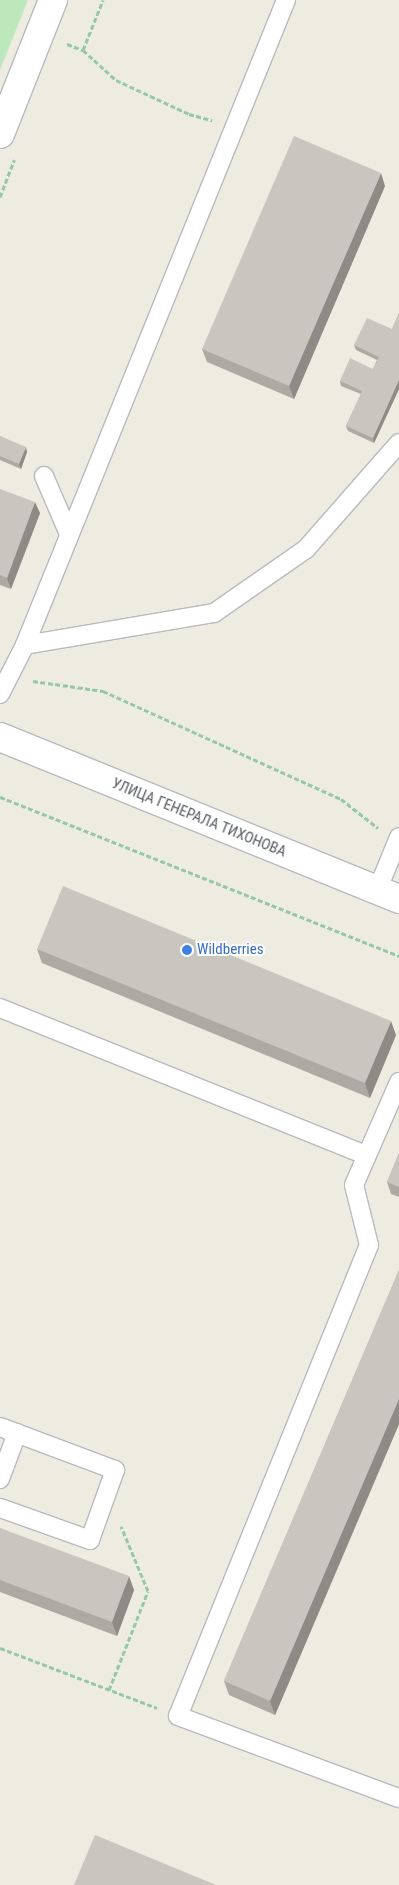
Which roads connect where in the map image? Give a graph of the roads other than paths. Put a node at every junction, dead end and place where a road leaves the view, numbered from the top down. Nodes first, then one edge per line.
1 (53, 0) edge
2 (286, 0) edge
3 (0, 134) edge
4 (399, 443) edge
5 (44, 476) dead end
6 (69, 534) junction
7 (25, 644) junction
8 (0, 694) edge
9 (0, 737) edge
10 (398, 839) edge
11 (388, 895) edge
12 (0, 1008) edge
13 (399, 1082) edge
14 (366, 1155) junction
15 (0, 1426) edge
16 (17, 1433) junction
17 (0, 1479) edge
18 (0, 1508) edge
19 (399, 1798) edge

1 - 3 main road
2 - 6 lane
4 - 7 lane
5 - 6 lane
6 - 7 lane
7 - 8 lane
9 - 11 main road, УЛИЦА ГЕНЕРАЛА ТИХОНОВА
10 - 11 lane
12 - 14 lane
13 - 14 lane
14 - 19 lane
15 - 16 lane
16 - 17 lane
16 - 18 lane

